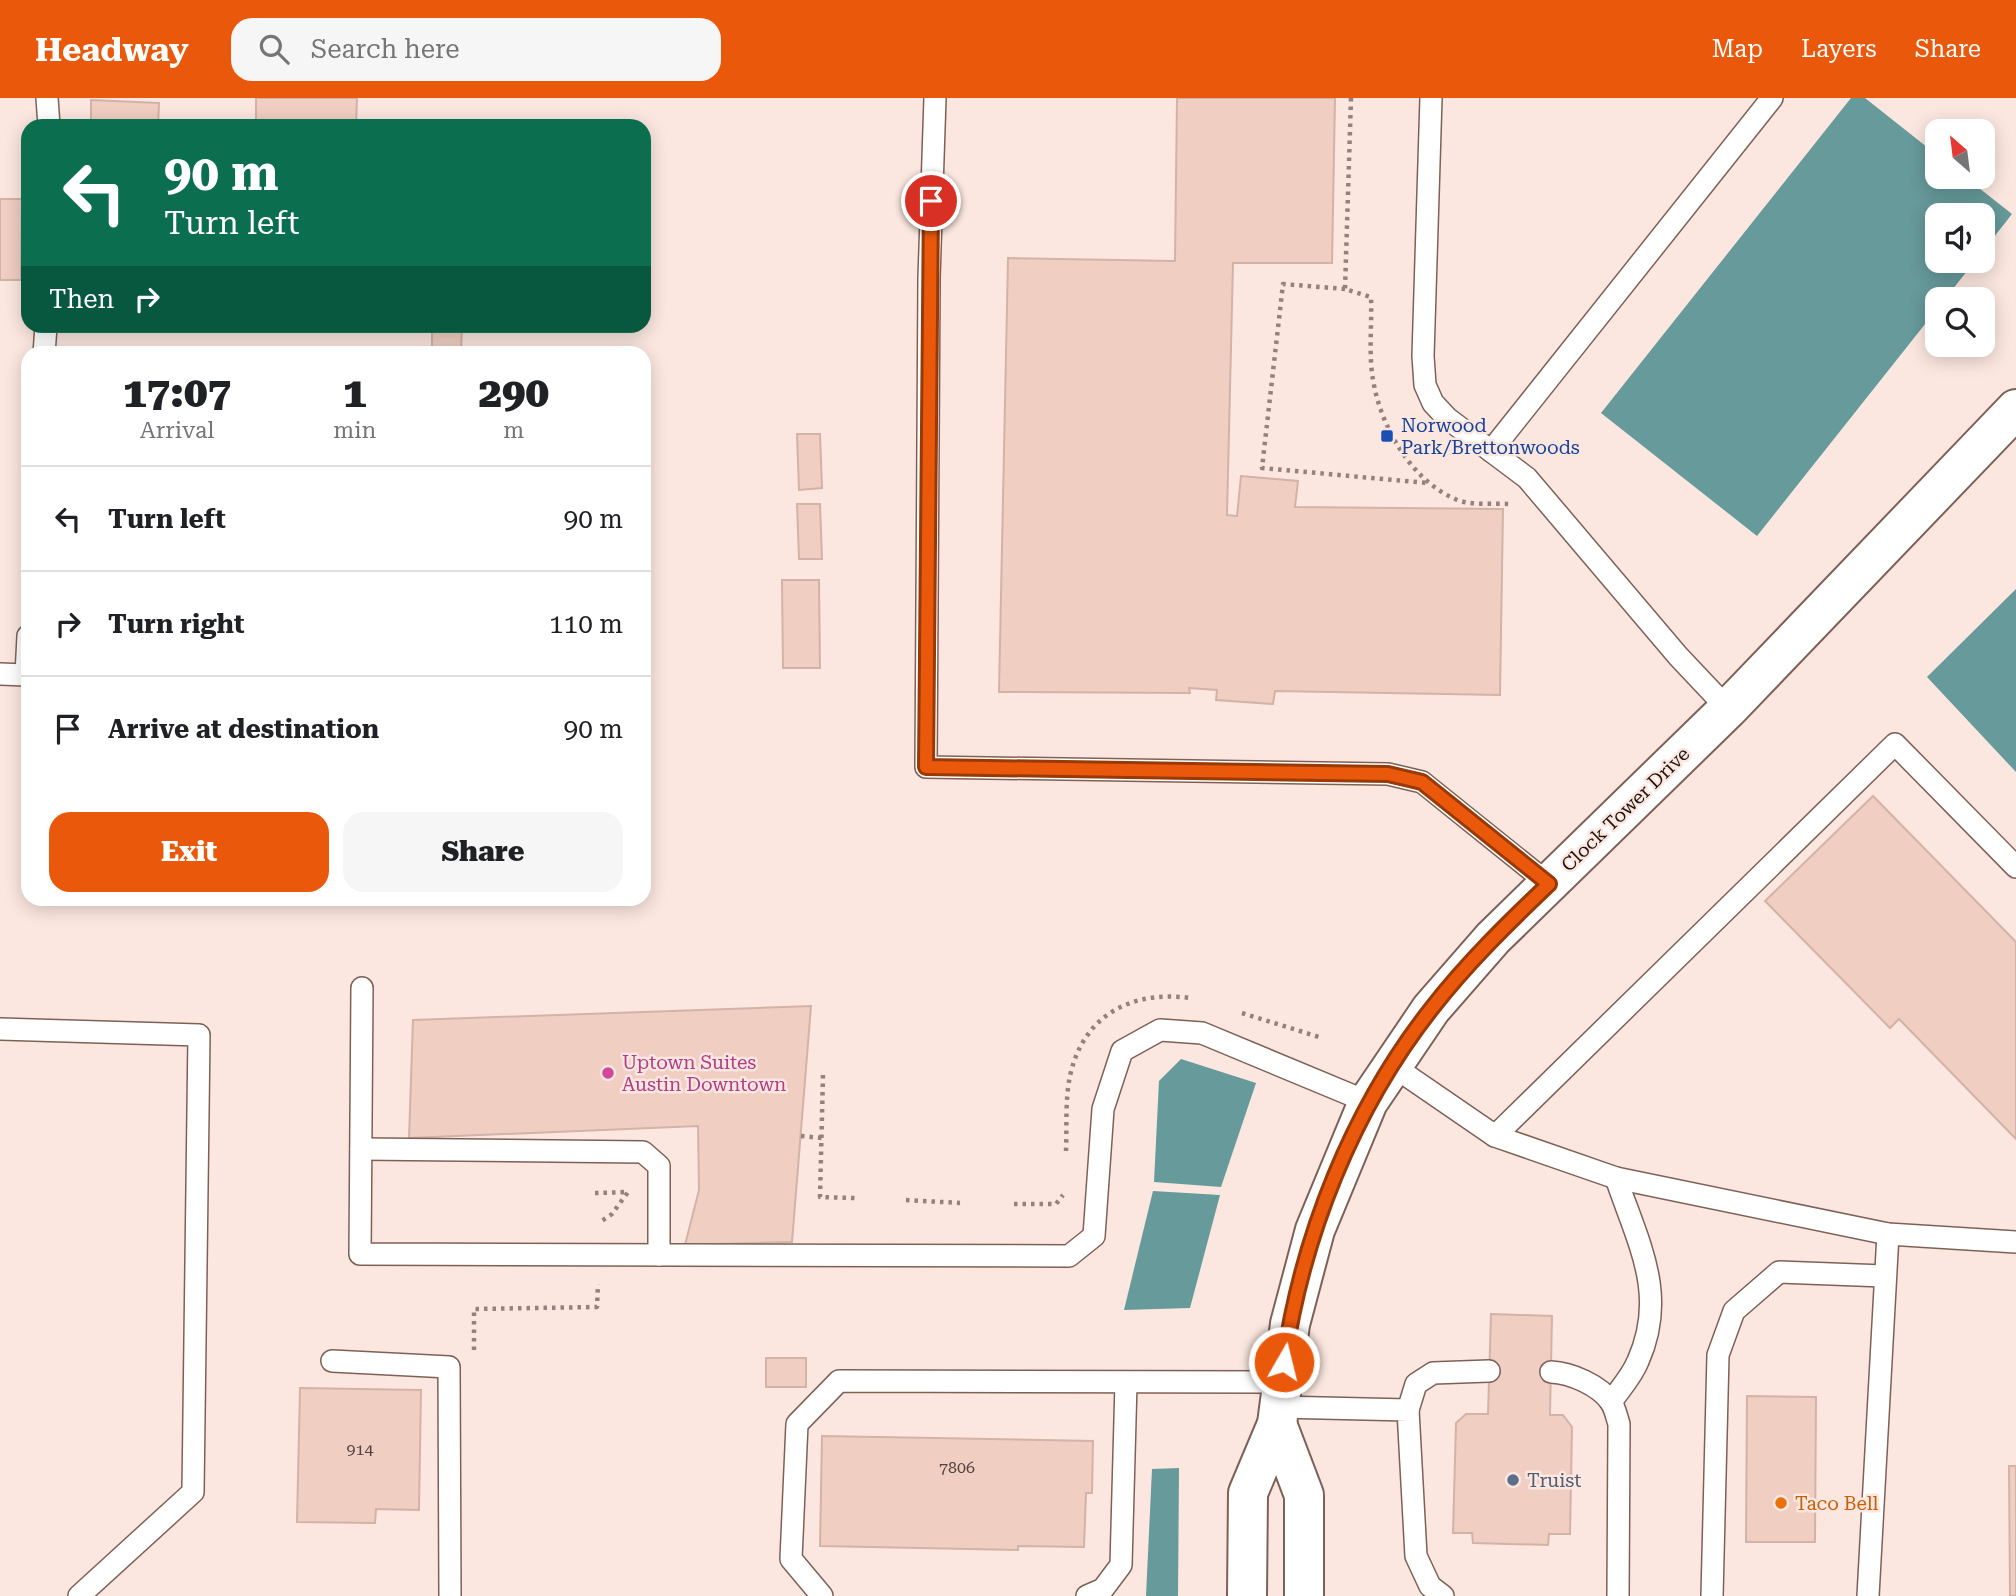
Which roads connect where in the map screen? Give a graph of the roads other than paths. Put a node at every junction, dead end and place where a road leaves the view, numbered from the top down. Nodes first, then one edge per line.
1 (47, 98) edge
2 (935, 98) edge
3 (1432, 98) edge
4 (1772, 98) edge
5 (48, 119) edge
6 (2016, 409) edge
7 (1491, 451) junction
8 (0, 674) edge
9 (21, 675) edge
10 (1728, 709) junction
11 (2016, 867) edge
12 (1549, 884) junction
13 (362, 988) dead end
14 (0, 1029) edge
15 (1393, 1066) junction
16 (1368, 1102) junction
17 (1495, 1136) junction
18 (361, 1149) junction
19 (1616, 1178) junction
20 (1888, 1234) junction
21 (2016, 1242) edge
22 (659, 1255) junction
23 (1884, 1276) junction
24 (332, 1361) dead end
25 (1489, 1371) dead end
26 (1551, 1372) dead end
27 (1126, 1383) junction
28 (1611, 1402) junction
29 (1279, 1404) junction
30 (1409, 1410) junction
31 (79, 1596) edge
32 (450, 1596) edge
33 (822, 1596) edge
34 (1087, 1596) edge
35 (1247, 1596) edge
36 (1304, 1596) edge
37 (1443, 1596) edge
38 (1618, 1596) edge
39 (1712, 1596) edge
40 (1868, 1596) edge

1 - 5 lane
2 - 12 lane
3 - 7 lane
4 - 7 lane
6 - 10 street, Clock Tower Drive
7 - 10 lane
8 - 9 lane
10 - 12 street, Clock Tower Drive
11 - 17 lane
12 - 15 street, Clock Tower Drive
13 - 18 lane
14 - 31 lane
15 - 16 street, Clock Tower Drive
15 - 17 lane
16 - 22 lane
16 - 29 street, Clock Tower Drive
17 - 19 lane
18 - 22 lane
18 - 22 lane
19 - 20 lane
19 - 28 lane
20 - 21 lane
20 - 23 lane
23 - 39 lane
23 - 40 lane
24 - 32 lane
25 - 30 lane
26 - 28 lane
27 - 29 lane
27 - 33 lane
27 - 34 lane
28 - 38 lane
29 - 30 lane
29 - 35 street, Clock Tower Drive
29 - 36 street, Clock Tower Drive
30 - 37 lane

